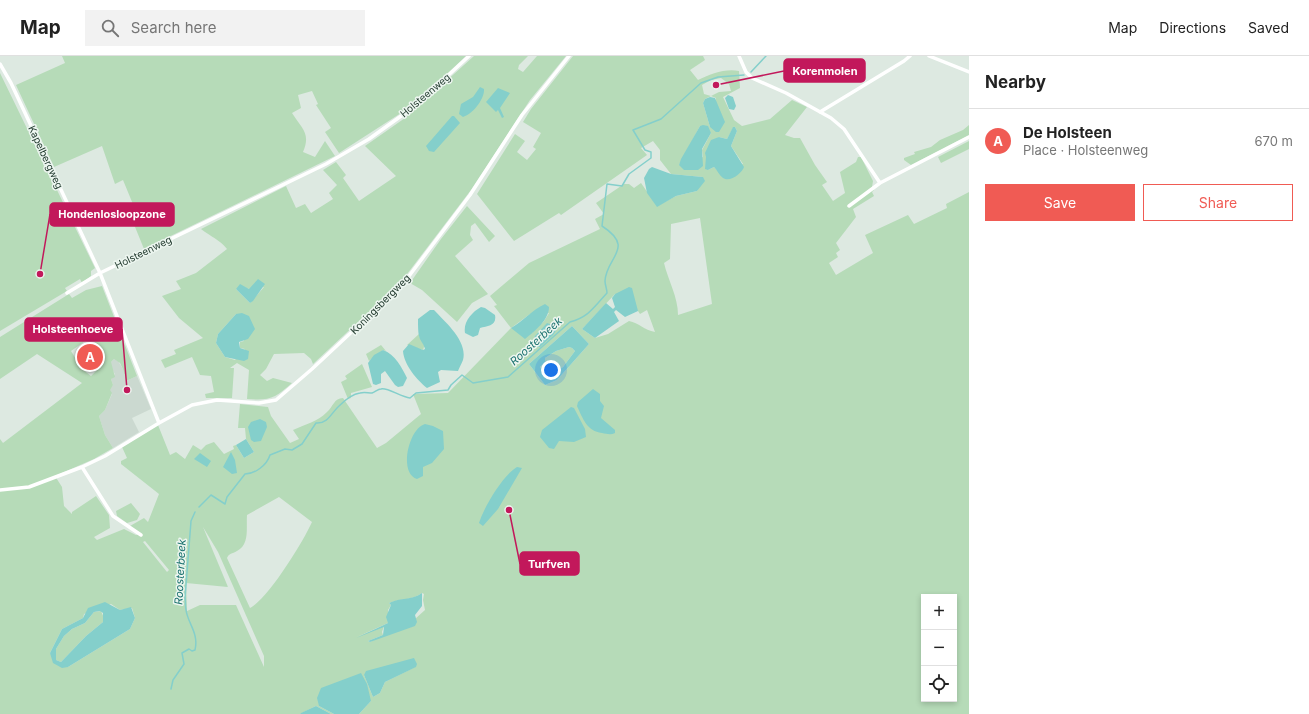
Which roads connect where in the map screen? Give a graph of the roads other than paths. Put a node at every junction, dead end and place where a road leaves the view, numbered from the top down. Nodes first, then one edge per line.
1 (469, 56) edge
2 (569, 56) edge
3 (739, 56) edge
4 (910, 56) edge
5 (929, 56) edge
6 (0, 64) edge
7 (969, 72) edge
8 (820, 112) junction
9 (969, 138) edge
10 (880, 183) junction
11 (849, 206) dead end
12 (100, 273) junction
13 (67, 293) dead end
14 (158, 423) junction
15 (82, 467) junction
16 (0, 490) edge
17 (141, 535) dead end

1 - 12 street, Holsteenweg
2 - 14 street, Koningsbergweg
3 - 8 street
4 - 8 street
5 - 7 street
6 - 12 street, Kapelbergweg
8 - 10 street
9 - 10 street
10 - 11 street
12 - 13 street, Holsteenweg
12 - 14 street
14 - 15 street
15 - 16 street
15 - 17 street

